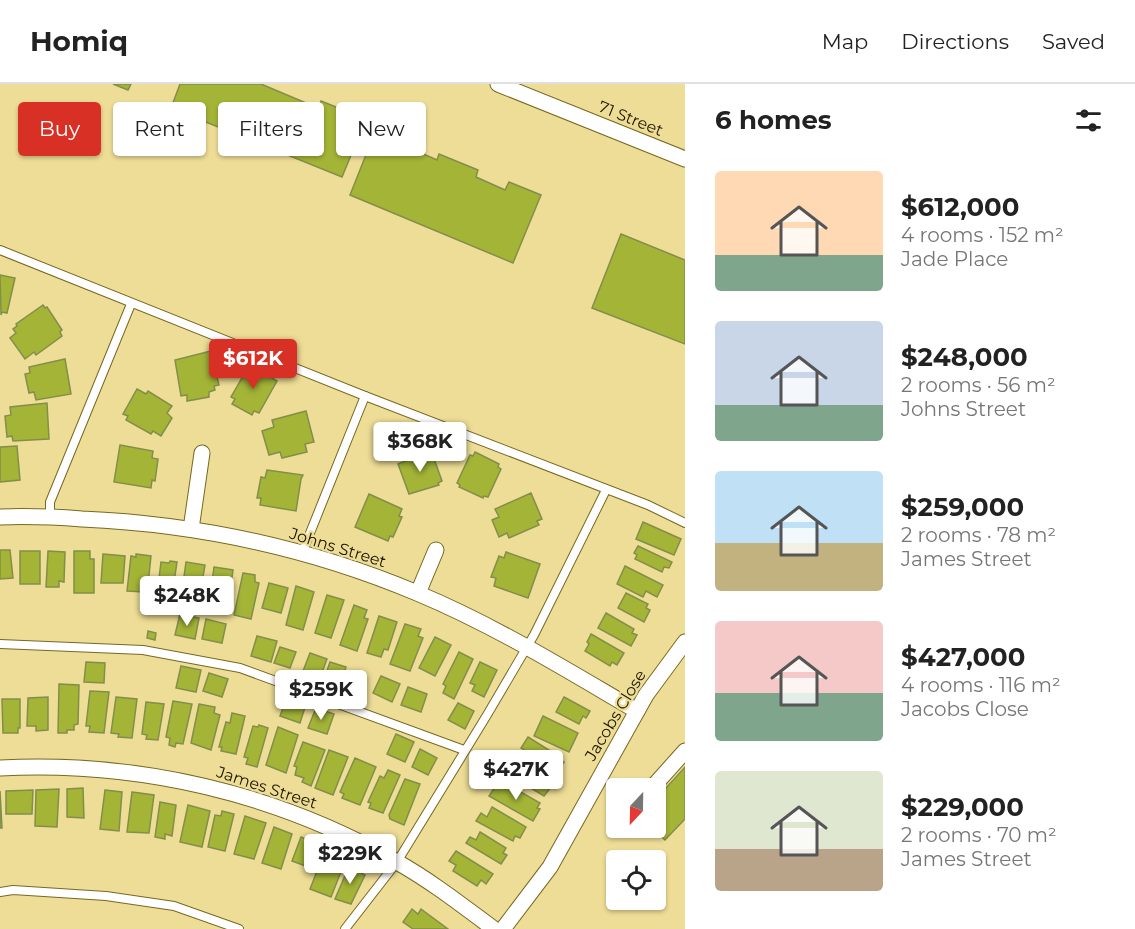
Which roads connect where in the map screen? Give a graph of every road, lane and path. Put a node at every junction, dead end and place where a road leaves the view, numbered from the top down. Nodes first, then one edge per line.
1 (498, 84) edge
2 (685, 159) edge
3 (0, 250) edge
4 (131, 303) junction
5 (365, 396) junction
6 (202, 453) dead end
7 (606, 490) junction
8 (0, 517) edge
9 (50, 517) junction
10 (685, 523) edge
11 (191, 529) junction
12 (436, 550) dead end
13 (303, 553) junction
14 (418, 593) junction
15 (685, 642) edge
16 (0, 644) edge
17 (527, 647) junction
18 (637, 711) junction
19 (464, 750) junction
20 (685, 750) edge
21 (0, 768) edge
22 (661, 778) edge
23 (397, 862) junction
24 (0, 892) edge
25 (239, 929) edge
26 (345, 929) edge
27 (494, 929) edge
28 (503, 929) edge

1 - 2 street, 71 Street
3 - 4 lane
4 - 5 lane
4 - 9 lane
5 - 7 lane
5 - 13 lane
6 - 11 street
7 - 10 lane
7 - 17 lane
8 - 9 street, Johns Street
9 - 11 street, Johns Street
11 - 13 street, Johns Street
12 - 14 street
13 - 14 street, Johns Street
14 - 17 street, Johns Street
15 - 18 street, Jacobs Close
16 - 19 lane
17 - 18 street, Johns Street
17 - 19 lane
18 - 28 street, Jacobs Close
19 - 23 lane
20 - 22 street
21 - 23 street, James Street
23 - 26 lane
23 - 27 street, James Street
24 - 25 lane

